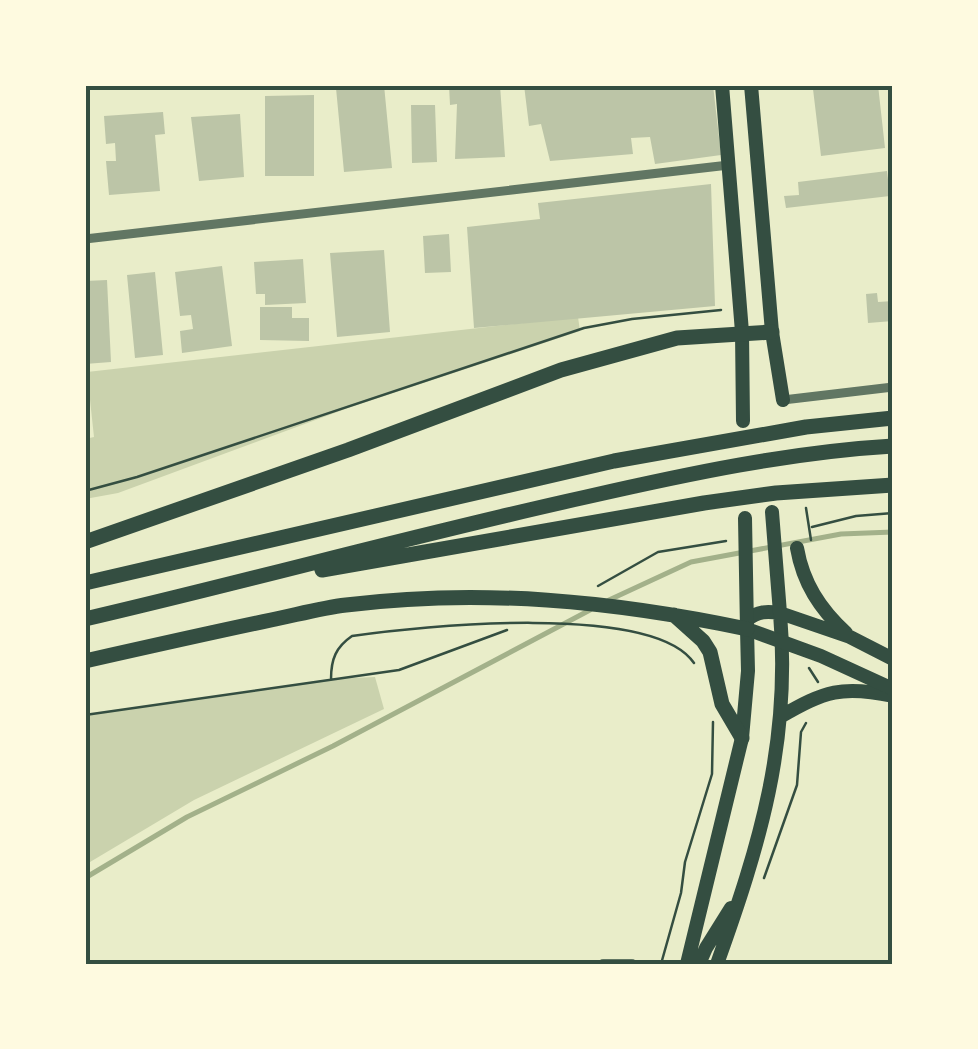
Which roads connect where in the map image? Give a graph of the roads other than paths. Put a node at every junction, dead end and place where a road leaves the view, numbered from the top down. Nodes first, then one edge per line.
1 (722, 85) edge
2 (751, 85) edge
3 (728, 166) junction
4 (85, 239) edge
5 (742, 332) junction
6 (772, 332) junction
7 (893, 388) edge
8 (782, 400) joint
9 (893, 418) edge
10 (743, 420) dead end
11 (893, 446) edge
12 (893, 485) edge
13 (772, 512) dead end
14 (745, 518) dead end
15 (85, 542) edge
16 (797, 548) dead end
17 (244, 582) junction
18 (85, 583) edge
19 (671, 612) junction
20 (780, 612) junction
21 (85, 619) edge
22 (747, 625) junction
23 (850, 638) junction
24 (783, 642) junction
25 (893, 659) edge
26 (85, 661) edge
27 (893, 692) edge
28 (780, 717) junction
29 (742, 738) junction
30 (745, 885) junction
31 (602, 964) edge
32 (632, 964) edge
33 (687, 964) edge
34 (700, 964) edge
35 (717, 964) edge

1 - 3 main road
2 - 6 main road
3 - 4 street
3 - 5 main road
5 - 6 highway
5 - 10 main road
5 - 15 highway
6 - 8 main road
7 - 8 street
9 - 18 highway
11 - 17 highway
12 - 17 highway
13 - 20 main road
14 - 22 main road
16 - 23 main road
17 - 21 highway
19 - 22 highway
19 - 26 highway
19 - 29 highway
20 - 22 main road
20 - 23 main road
20 - 24 main road
22 - 24 main road
22 - 29 main road
23 - 25 main road
24 - 27 main road
24 - 28 main road
27 - 28 main road
28 - 30 main road
29 - 33 main road
30 - 34 main road
30 - 35 main road
31 - 32 street

